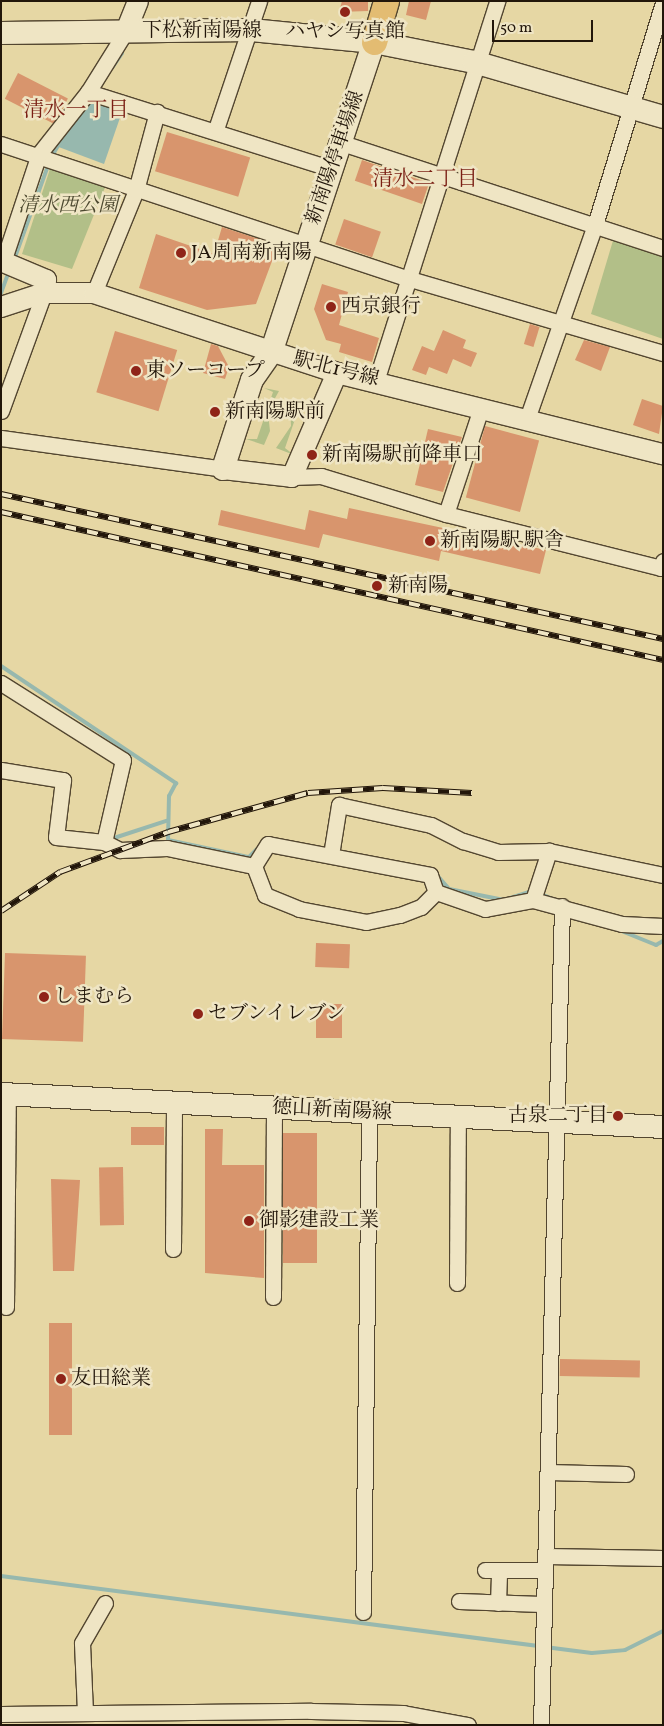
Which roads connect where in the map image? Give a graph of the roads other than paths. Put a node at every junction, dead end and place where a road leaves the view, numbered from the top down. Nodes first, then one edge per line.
1 (138, 1) edge
2 (260, 1) edge
3 (386, 1) edge
4 (497, 1) edge
5 (662, 2) edge
6 (251, 30) junction
7 (126, 31) junction
8 (1, 33) edge
9 (374, 42) junction
10 (474, 62) junction
11 (88, 92) junction
12 (630, 107) junction
13 (157, 112) junction
14 (663, 117) edge
15 (216, 129) junction
16 (342, 143) junction
17 (1, 144) edge
18 (39, 154) junction
19 (332, 169) junction
20 (443, 177) junction
21 (136, 190) junction
22 (595, 225) junction
23 (306, 246) junction
24 (663, 248) edge
25 (2, 261) edge
26 (410, 279) junction
27 (44, 293) junction
28 (94, 293) junction
29 (1, 307) edge
30 (558, 323) junction
31 (271, 353) junction
32 (663, 353) edge
33 (337, 373) junction
34 (376, 381) junction
35 (481, 408) junction
36 (1, 411) edge
37 (527, 419) junction
38 (1, 438) edge
39 (663, 454) edge
40 (223, 469) junction
41 (292, 477) junction
42 (446, 514) junction
43 (663, 561) edge
44 (1, 683) edge
45 (1, 770) edge
46 (104, 842) junction
47 (548, 851) junction
48 (332, 855) junction
49 (254, 866) junction
50 (663, 875) edge
51 (436, 892) junction
52 (533, 900) junction
53 (562, 906) junction
54 (663, 926) edge
55 (4, 1094) edge
56 (174, 1100) junction
57 (274, 1107) junction
58 (369, 1114) junction
59 (458, 1116) junction
60 (556, 1122) junction
61 (663, 1127) edge
62 (173, 1249) dead end
63 (457, 1283) dead end
64 (273, 1298) dead end
65 (6, 1307) dead end
66 (548, 1472) junction
67 (626, 1474) dead end
68 (663, 1558) edge
69 (544, 1563) junction
70 (459, 1601) dead end
71 (105, 1603) dead end
72 (498, 1603) junction
73 (541, 1604) junction
74 (362, 1612) dead end
75 (1, 1714) edge
76 (81, 1716) edge
77 (132, 1719) edge
78 (372, 1719) edge
79 (404, 1719) edge
80 (468, 1725) edge
81 (541, 1725) edge

1 - 7 street
2 - 6 street
3 - 9 main road
4 - 10 street
5 - 12 street
6 - 7 main road, 下松新南陽線
6 - 9 main road, 下松新南陽線
6 - 15 street
7 - 8 main road, 下松新南陽線
7 - 11 street
9 - 10 main road, 下松新南陽線
9 - 16 main road, 新南陽停車場線
10 - 12 main road, 下松新南陽線
10 - 20 street
11 - 13 street
11 - 18 street
12 - 14 main road, 下松新南陽線
12 - 22 street
13 - 15 street
13 - 21 street
15 - 19 street
16 - 19 main road, 新南陽停車場線
16 - 20 street
17 - 18 street
18 - 21 street
18 - 25 street
19 - 23 main road, 新南陽停車場線
20 - 22 street
20 - 26 street
21 - 23 street
21 - 28 street
22 - 24 street
22 - 30 street
23 - 26 street
23 - 31 main road, 新南陽停車場線
25 - 27 street
26 - 30 street
26 - 34 street
27 - 28 street, 駅北1号線
27 - 29 street, 駅北1号線
27 - 36 street
28 - 31 street, 駅北1号線
30 - 32 street
30 - 37 street
31 - 33 street, 駅北1号線
31 - 40 main road, 新南陽停車場線
33 - 34 street, 駅北1号線
33 - 41 street
34 - 35 street, 駅北1号線
35 - 37 street, 駅北1号線
35 - 42 street
37 - 39 street, 駅北1号線
38 - 40 street
40 - 41 street
41 - 42 street
42 - 43 street
44 - 46 street
45 - 46 street
46 - 49 street
47 - 48 street
47 - 50 street
47 - 52 street
48 - 49 street
48 - 51 street
49 - 51 street
51 - 52 street
52 - 53 street
53 - 54 street
53 - 60 street
55 - 56 main road, 徳山新南陽線
55 - 65 street
56 - 57 main road, 徳山新南陽線
56 - 62 street
57 - 58 main road, 徳山新南陽線
57 - 64 street
58 - 59 main road, 徳山新南陽線
58 - 74 street
59 - 60 main road, 徳山新南陽線
59 - 63 street
60 - 61 main road, 徳山新南陽線
60 - 66 street
66 - 67 street
66 - 69 street
68 - 69 street
69 - 72 street
69 - 73 street
70 - 72 street
71 - 76 street
72 - 73 street
73 - 81 street
75 - 76 street
76 - 77 street
77 - 78 street
78 - 79 street
79 - 80 street

